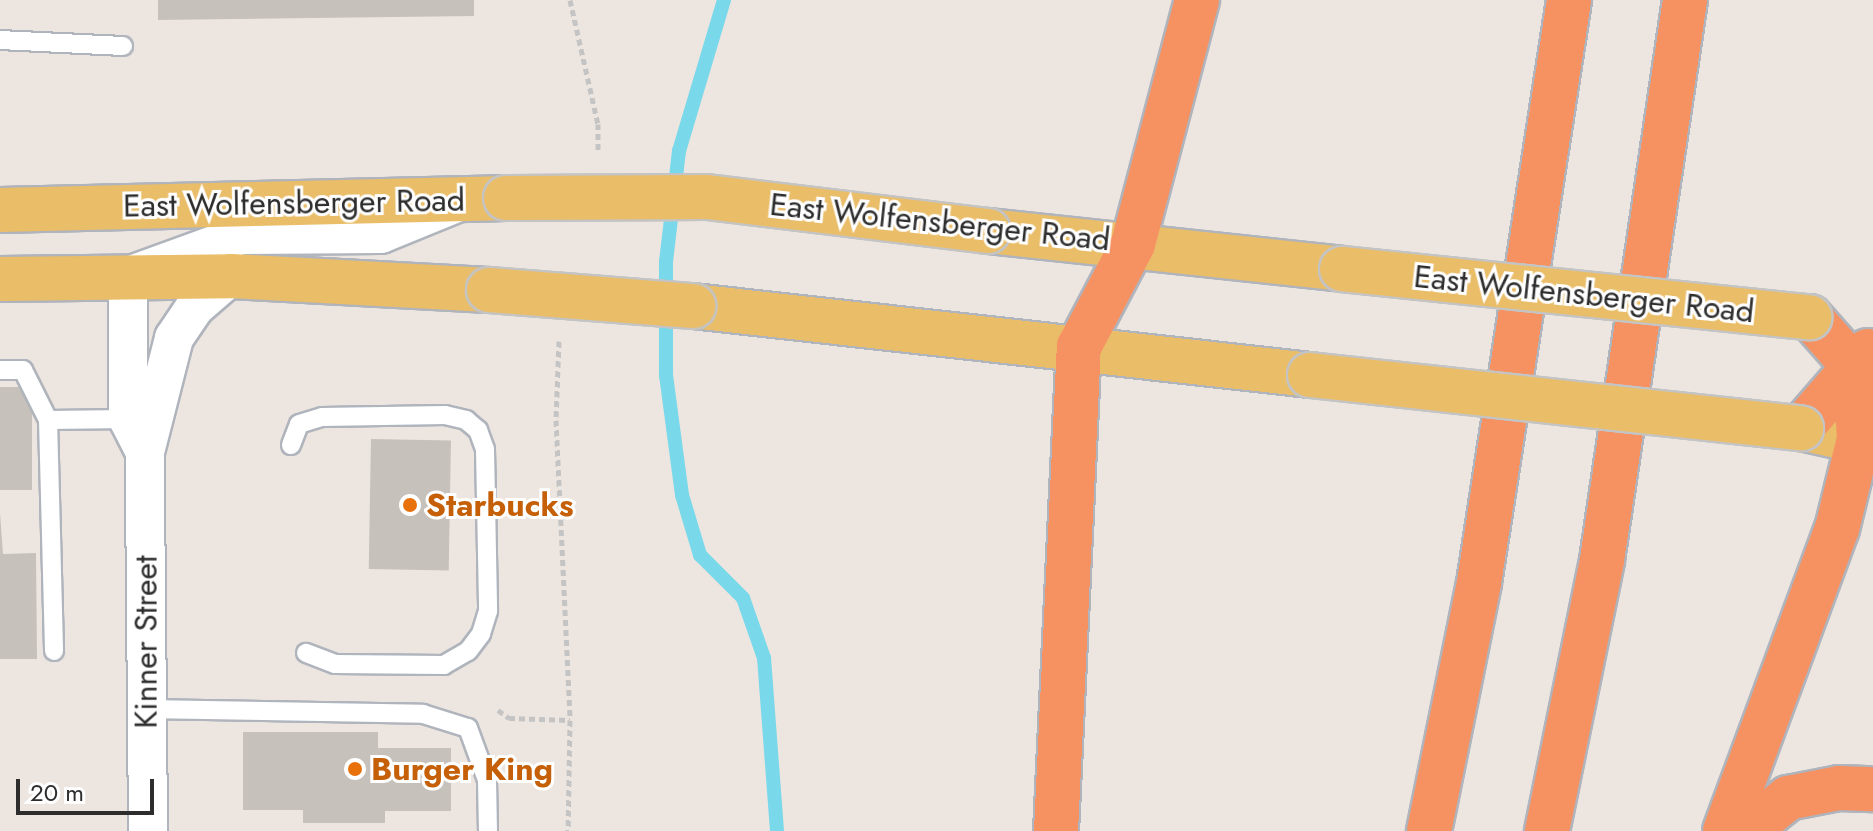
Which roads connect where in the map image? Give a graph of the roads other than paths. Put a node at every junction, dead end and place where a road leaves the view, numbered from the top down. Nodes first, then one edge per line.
1 (1197, 0) edge
2 (1569, 0) edge
3 (1685, 0) edge
4 (0, 40) edge
5 (123, 46) dead end
6 (486, 199) junction
7 (12, 208) edge
8 (1133, 244) junction
9 (128, 276) junction
10 (231, 276) junction
11 (0, 279) edge
12 (1810, 317) joint
13 (1079, 347) junction
14 (1867, 350) edge
15 (0, 370) edge
16 (128, 419) junction
17 (48, 420) junction
18 (1801, 428) junction
19 (1866, 441) edge
20 (291, 445) dead end
21 (145, 452) junction
22 (54, 651) dead end
23 (306, 653) dead end
24 (147, 709) junction
25 (1873, 789) edge
26 (148, 831) edge
27 (488, 831) edge
28 (1056, 831) edge
29 (1429, 831) edge
30 (1547, 831) edge
31 (1725, 831) edge
32 (1747, 831) edge

1 - 8 highway
2 - 29 highway
3 - 30 highway
4 - 5 lane
6 - 7 main road, East Wolfensberger Road
6 - 8 main road, East Wolfensberger Road, bridge
6 - 9 street
8 - 12 main road, East Wolfensberger Road, bridge
8 - 13 highway
9 - 10 main road
9 - 11 main road
9 - 16 street, Kinner Street
10 - 13 main road, bridge
10 - 21 street, Kinner Street
12 - 14 highway
13 - 18 main road, bridge
13 - 28 highway
14 - 18 highway
14 - 19 highway
15 - 17 lane
16 - 17 lane
16 - 21 street, Kinner Street
17 - 22 lane
18 - 19 main road
19 - 31 highway
20 - 23 lane
21 - 24 street, Kinner Street
24 - 26 street, Kinner Street
24 - 27 lane
25 - 32 highway

